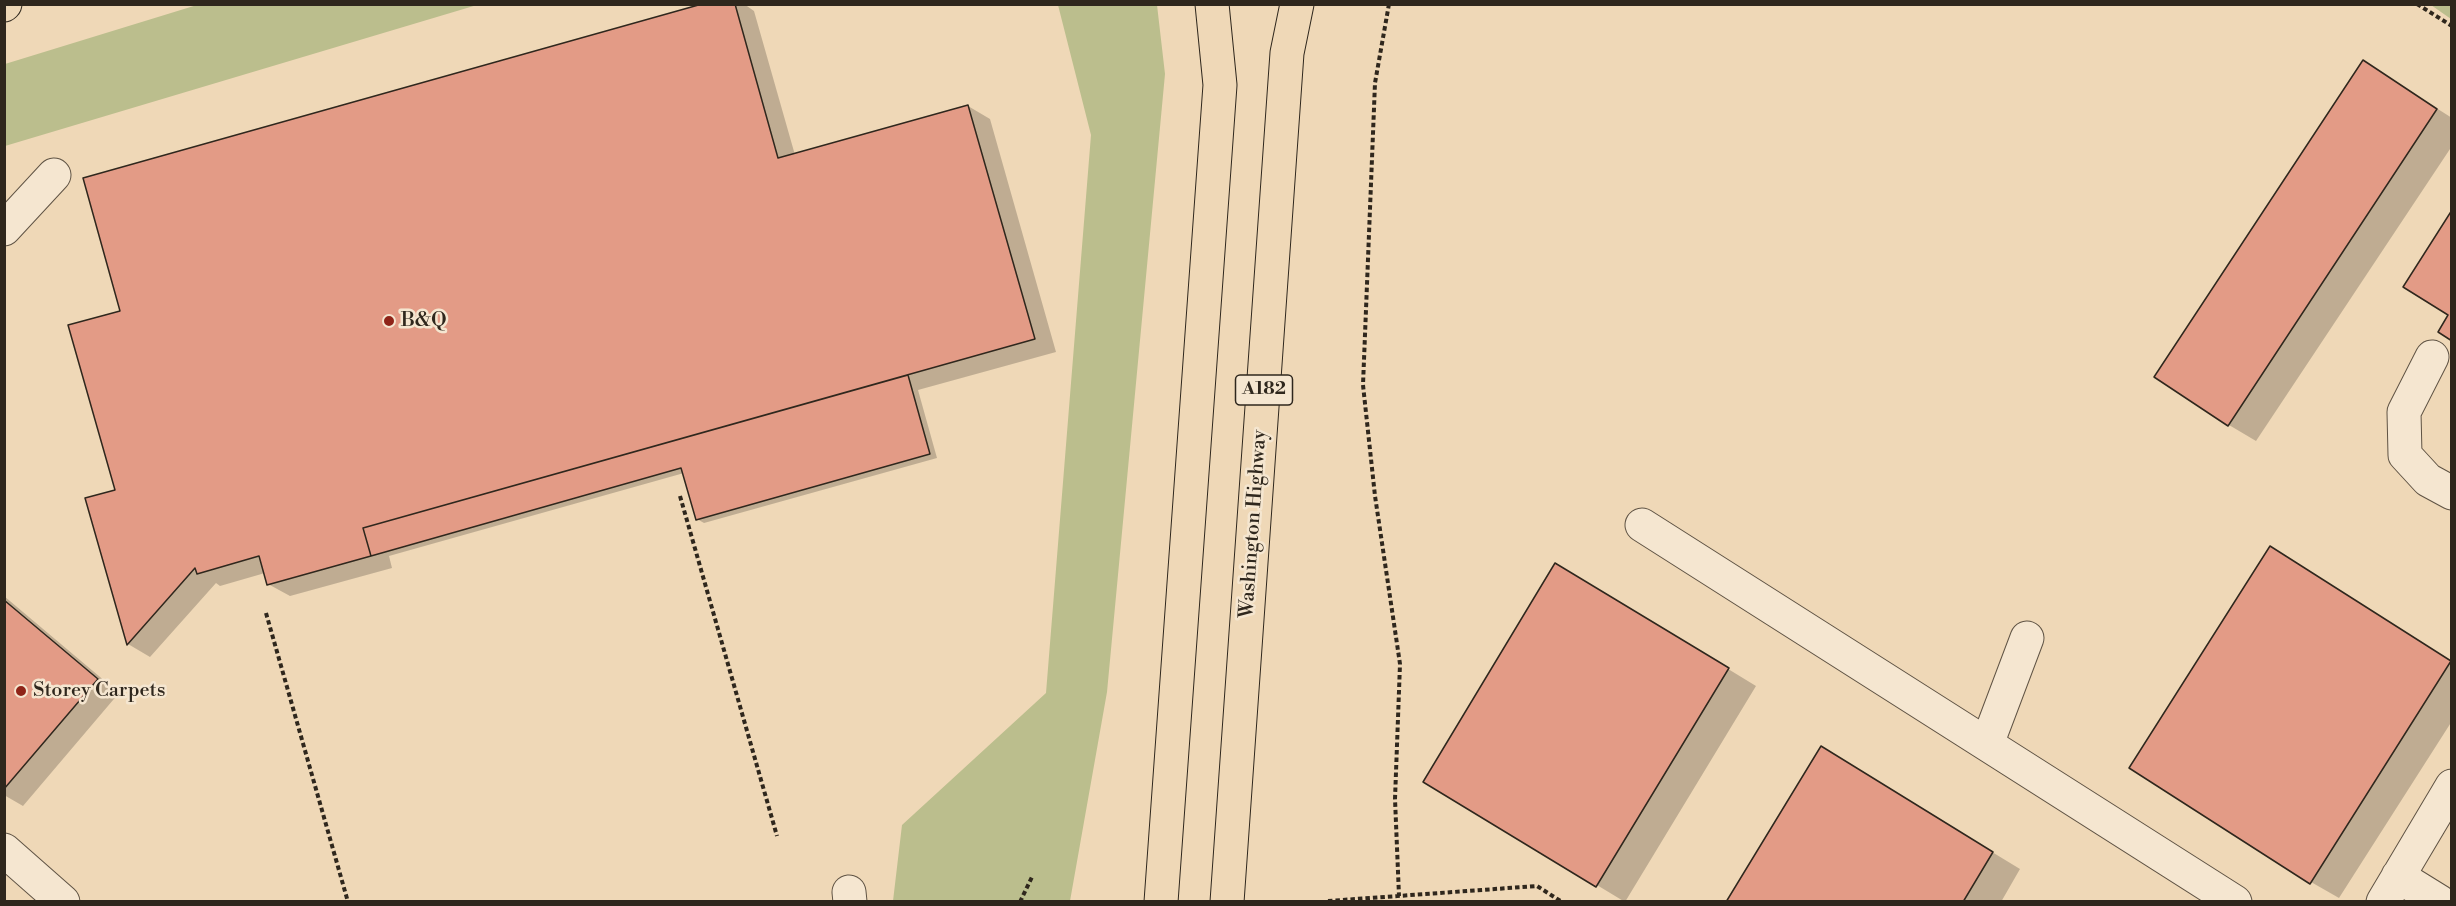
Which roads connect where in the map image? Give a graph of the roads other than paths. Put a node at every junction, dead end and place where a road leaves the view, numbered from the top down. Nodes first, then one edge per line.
1 (1212, 4) edge
2 (1297, 4) edge
3 (54, 175) dead end
4 (4, 229) edge
5 (2432, 357) dead end
6 (2451, 493) edge
7 (1642, 525) dead end
8 (2027, 638) dead end
9 (1173, 718) junction
10 (1240, 728) junction
11 (1988, 744) junction
12 (2451, 786) edge
13 (4, 850) edge
14 (2390, 889) edge
15 (63, 902) edge
16 (1138, 902) edge
17 (1161, 902) edge
18 (1227, 902) edge
19 (1248, 902) edge
20 (2235, 902) edge
21 (2440, 902) edge

1 - 9 main road
2 - 10 main road, Washington Highway / A182
3 - 4 street
5 - 6 street
7 - 11 street
8 - 11 street
9 - 16 main road
9 - 17 main road
10 - 18 main road, Washington Highway / A182
10 - 19 main road
11 - 20 street
12 - 14 street
13 - 15 street
14 - 21 street

